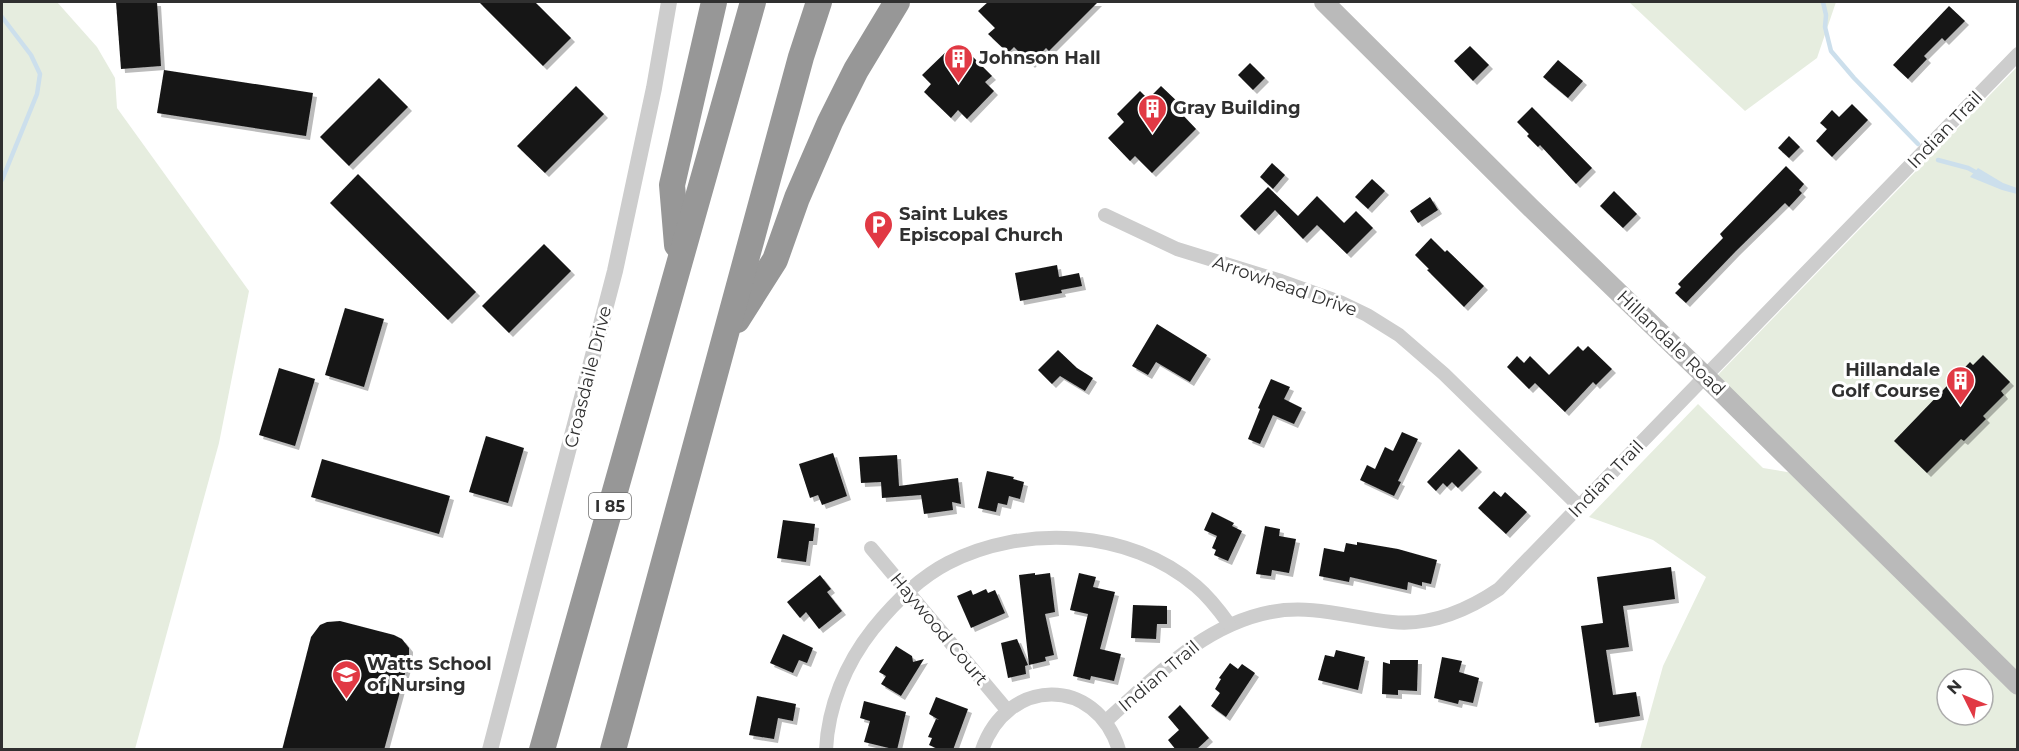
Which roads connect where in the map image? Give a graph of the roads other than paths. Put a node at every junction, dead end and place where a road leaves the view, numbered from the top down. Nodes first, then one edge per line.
1 (669, 2) edge
2 (714, 2) edge
3 (753, 2) edge
4 (819, 2) edge
5 (897, 2) edge
6 (1324, 2) edge
7 (2018, 54) edge
8 (1105, 215) dead end
9 (678, 263) junction
10 (723, 343) junction
11 (1705, 376) junction
12 (1579, 506) junction
13 (871, 548) dead end
14 (908, 592) junction
15 (1229, 624) junction
16 (2018, 685) edge
17 (1007, 710) junction
18 (1106, 721) junction
19 (490, 750) edge
20 (542, 750) edge
21 (613, 750) edge
22 (826, 750) edge
23 (982, 750) edge
24 (1119, 750) edge

1 - 19 street, Croasdaile Drive
2 - 9 highway
3 - 9 highway, I 85
4 - 10 highway
5 - 10 highway
6 - 11 main road, Hillandale Road
7 - 11 street, Indian Trail
8 - 12 street, Arrowhead Drive
9 - 20 highway, I 85
10 - 21 highway
11 - 12 street, Indian Trail
11 - 16 main road, Hillandale Road
12 - 15 street, Indian Trail
13 - 14 street, Haywood Court
14 - 15 street
14 - 17 street, Haywood Court
14 - 22 street
15 - 18 street, Indian Trail
17 - 18 street, Indian Trail
17 - 23 street, Indian Trail
18 - 24 street, Indian Trail

